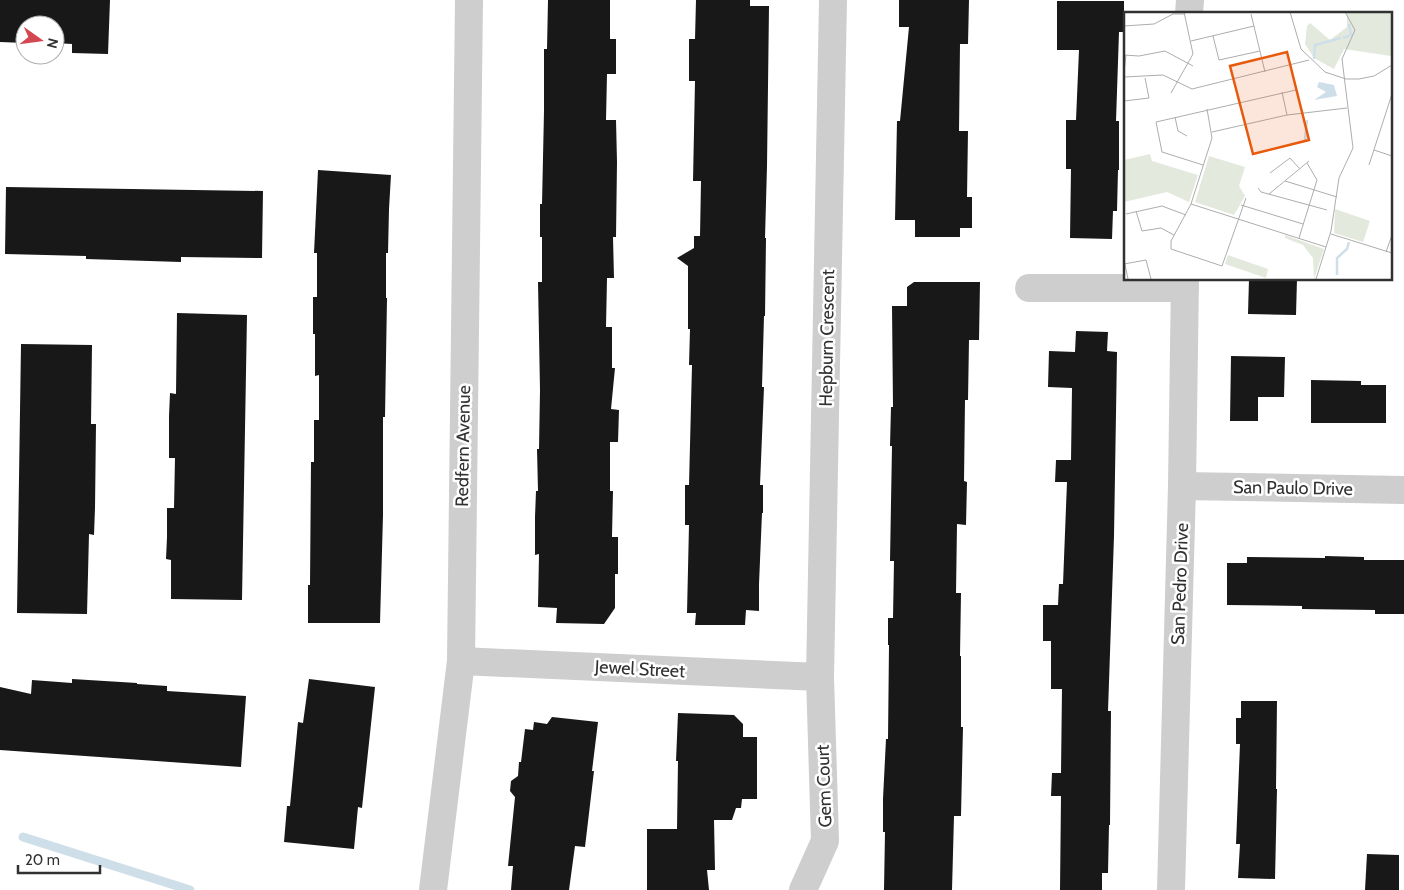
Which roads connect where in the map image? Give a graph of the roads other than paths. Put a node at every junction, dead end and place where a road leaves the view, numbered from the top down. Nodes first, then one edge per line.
1 (469, 0) edge
2 (833, 0) edge
3 (1185, 284) edge
4 (1029, 288) dead end
5 (1182, 486) junction
6 (1404, 490) edge
7 (461, 661) junction
8 (820, 677) junction
9 (433, 890) edge
10 (803, 890) edge
11 (1171, 890) edge

1 - 7 street, Redfern Avenue
2 - 8 street, Hepburn Crescent
3 - 4 street
3 - 5 street, San Pedro Drive
5 - 6 street, San Paulo Drive
5 - 11 street, San Pedro Drive
7 - 8 street, Jewel Street
7 - 9 street, Redfern Avenue
8 - 10 street, Gem Court

